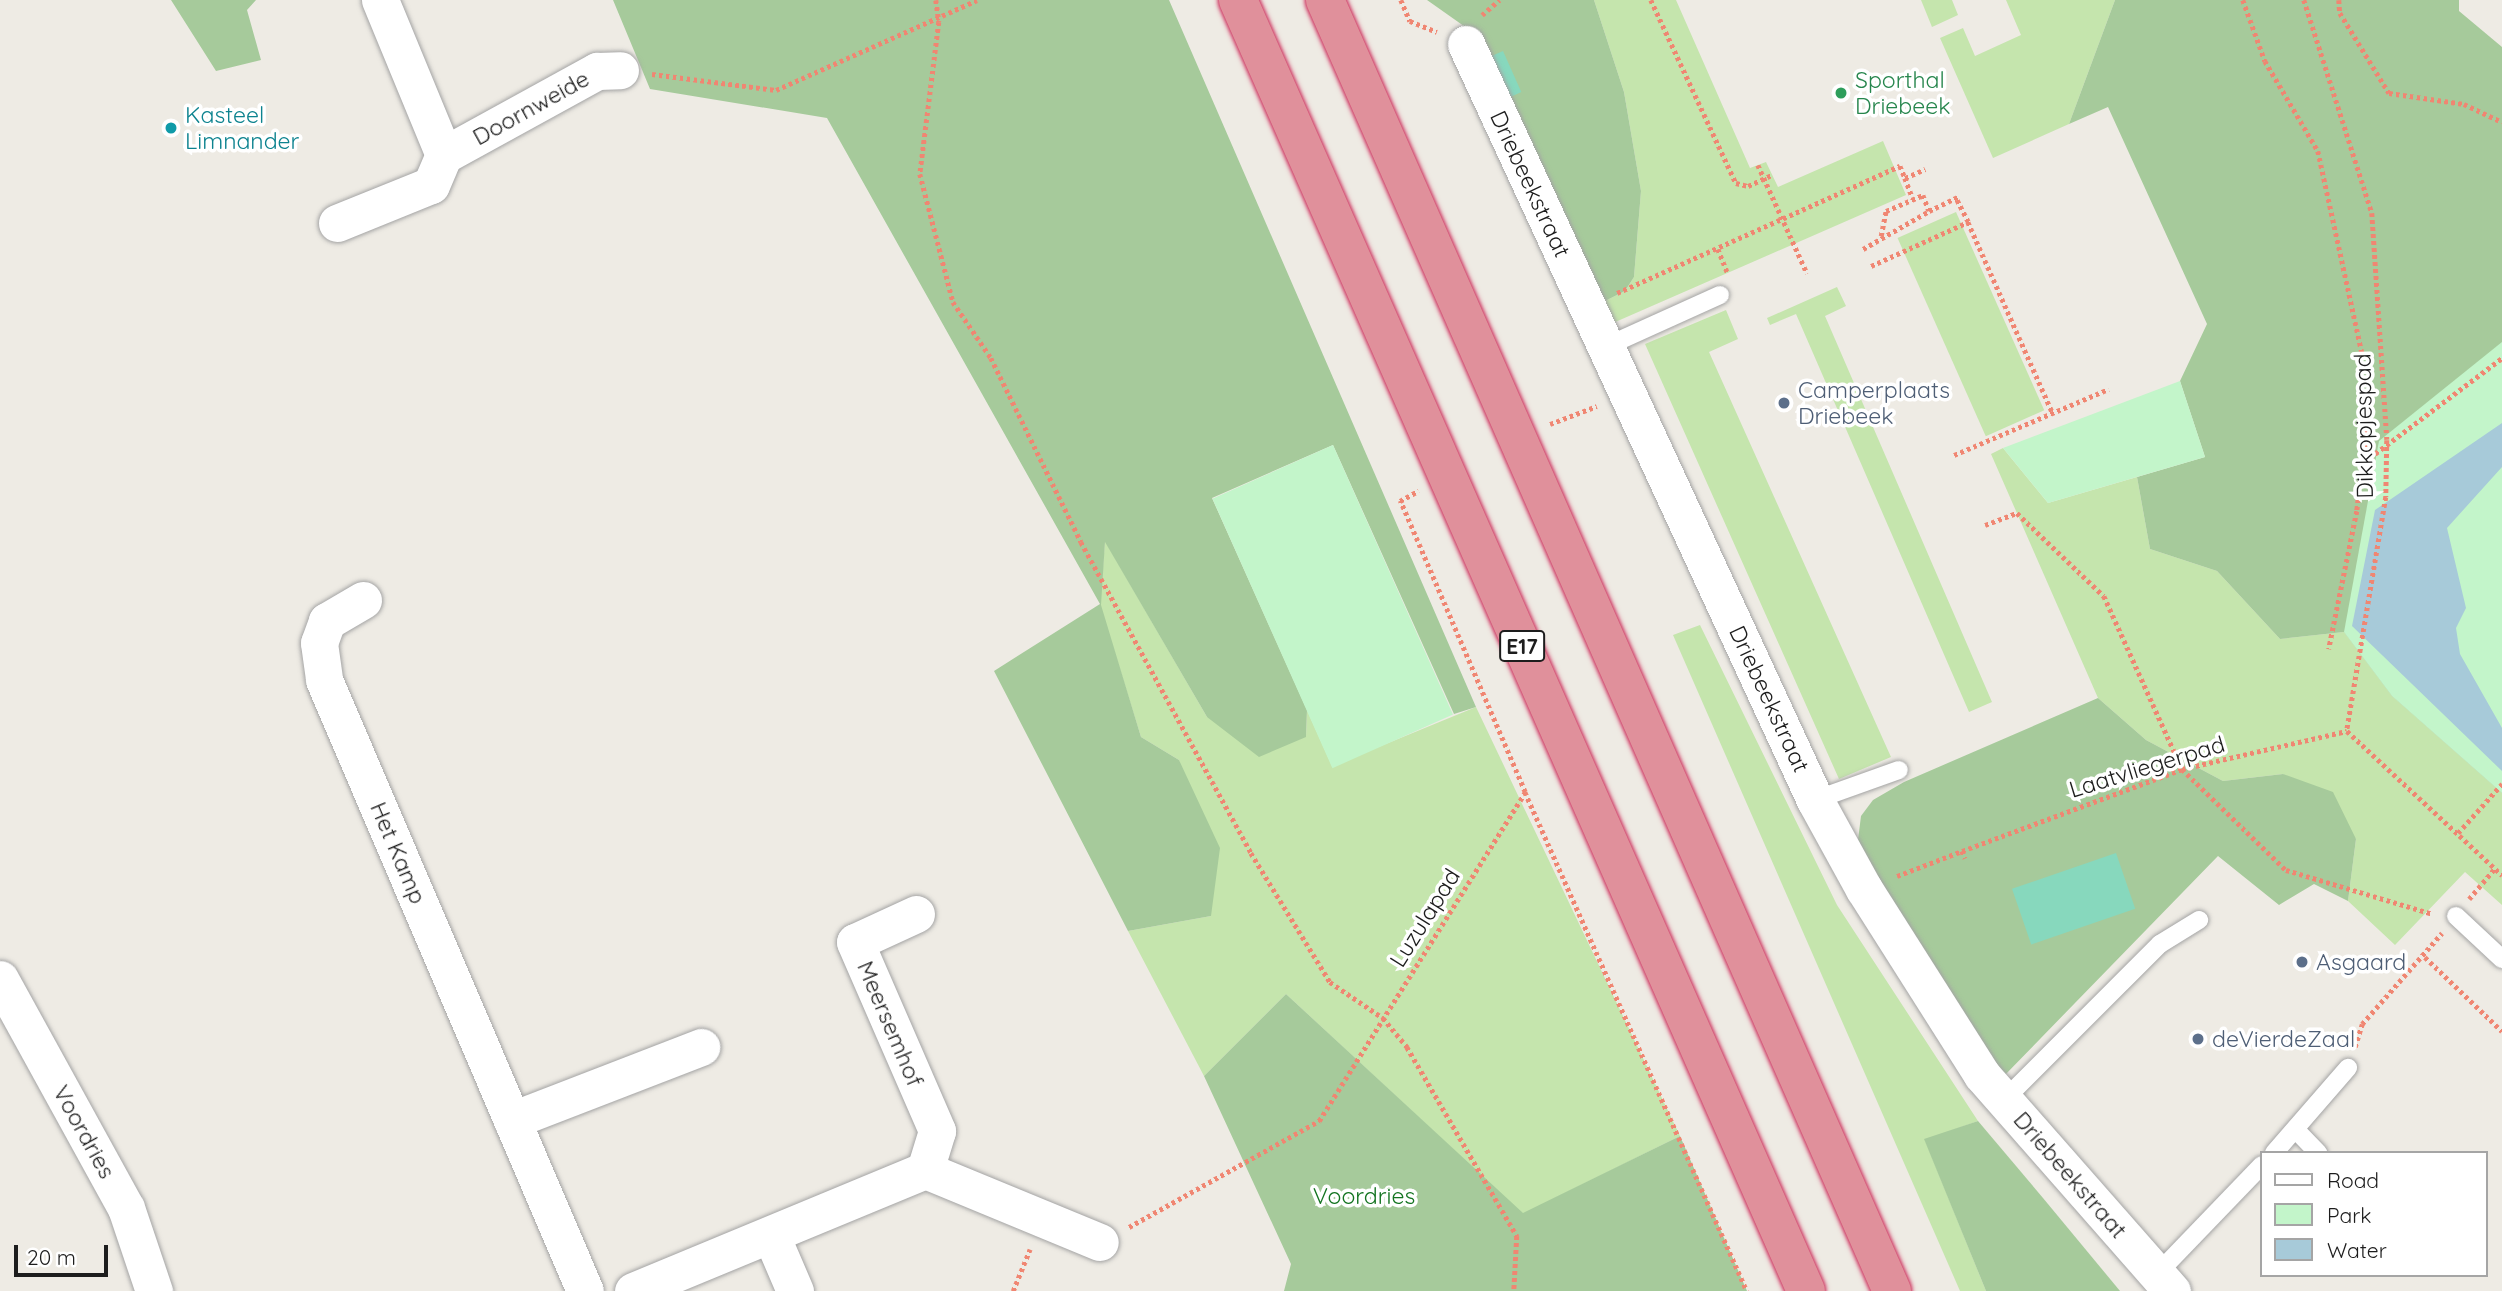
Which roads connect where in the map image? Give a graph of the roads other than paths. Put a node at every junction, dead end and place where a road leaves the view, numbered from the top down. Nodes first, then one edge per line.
1 (380, 0) edge
2 (1238, 0) edge
3 (1325, 0) edge
4 (1466, 44) road end
5 (620, 70) road end
6 (444, 155) junction
7 (337, 223) dead end
8 (1720, 295) dead end
9 (1607, 346) junction
10 (363, 600) dead end
11 (1899, 770) dead end
12 (1815, 800) junction
13 (916, 914) dead end
14 (2453, 919) road end
15 (2199, 920) dead end
16 (2502, 959) edge
17 (0, 979) edge
18 (701, 1047) dead end
19 (2348, 1068) road end
20 (2004, 1100) junction
21 (512, 1121) junction
22 (2296, 1130) junction
23 (2276, 1151) edge
24 (2316, 1151) edge
25 (2260, 1167) edge
26 (925, 1170) junction
27 (771, 1235) junction
28 (1101, 1242) road end
29 (2165, 1282) edge
30 (154, 1291) edge
31 (585, 1291) edge
32 (633, 1291) edge
33 (795, 1291) edge
34 (1806, 1291) edge
35 (1892, 1291) edge

1 - 6 street, Doornweide
2 - 34 highway, E17, bridge
3 - 35 highway, bridge
4 - 9 street, Driebeekstraat
5 - 6 street, Doornweide
6 - 7 street
8 - 9 lane
9 - 12 street, Driebeekstraat
10 - 21 street, Het Kamp
11 - 12 lane
12 - 20 street, Driebeekstraat
13 - 26 street, Meersemhof
14 - 16 lane
15 - 20 lane
17 - 30 street, Voordries
18 - 21 street
19 - 22 lane
20 - 29 street, Driebeekstraat
21 - 31 street, Het Kamp
22 - 23 lane
22 - 24 lane
25 - 29 lane
26 - 27 street
26 - 28 street
27 - 32 street
27 - 33 street

